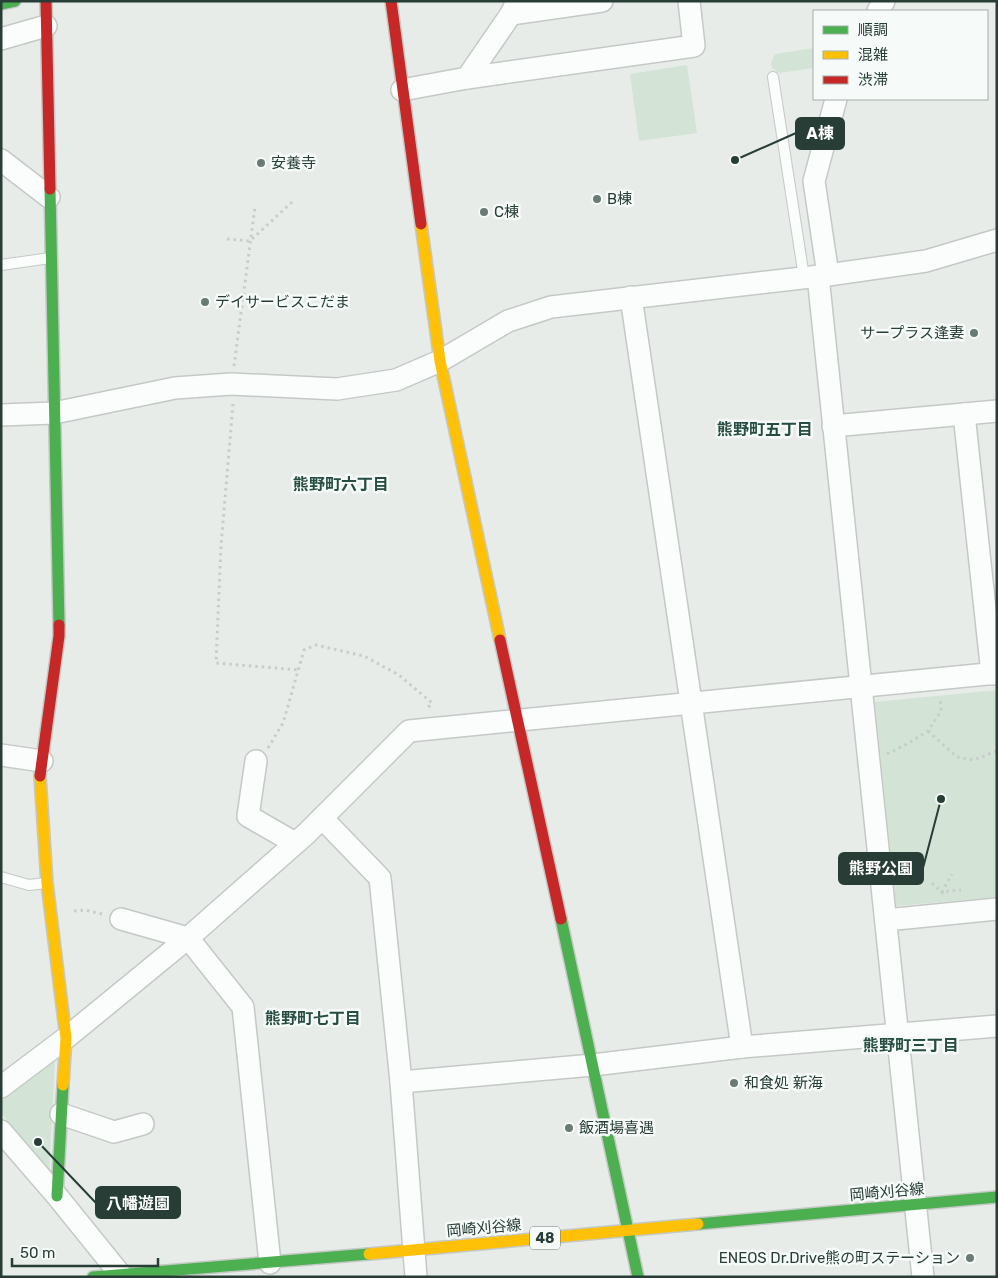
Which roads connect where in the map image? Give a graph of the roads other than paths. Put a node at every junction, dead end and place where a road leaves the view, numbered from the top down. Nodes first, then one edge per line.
1 (15, 1) edge
2 (46, 1) edge
3 (390, 1) edge
4 (602, 1) edge
5 (689, 1) edge
6 (1, 4) edge
7 (514, 8) edge
8 (46, 26) junction
9 (1, 39) edge
10 (773, 77) dead end
11 (467, 78) junction
12 (402, 90) junction
13 (836, 100) edge
14 (1, 160) edge
15 (49, 197) junction
16 (997, 240) edge
17 (50, 258) junction
18 (1, 265) edge
19 (817, 276) junction
20 (631, 297) junction
21 (440, 361) junction
22 (997, 411) edge
23 (54, 413) junction
24 (964, 414) junction
25 (1, 415) edge
26 (833, 426) junction
27 (994, 674) edge
28 (862, 688) junction
29 (690, 703) junction
30 (517, 720) junction
31 (1, 755) edge
32 (42, 761) junction
33 (256, 762) road end
34 (322, 818) junction
35 (295, 843) junction
36 (1, 877) edge
37 (47, 883) junction
38 (997, 909) edge
39 (121, 919) road end
40 (886, 920) junction
41 (188, 938) junction
42 (997, 1026) edge
43 (897, 1035) junction
44 (66, 1038) junction
45 (742, 1047) junction
46 (593, 1065) junction
47 (401, 1082) junction
48 (1, 1087) edge
49 (61, 1114) junction
50 (143, 1124) dead end
51 (1, 1131) edge
52 (57, 1196) junction
53 (997, 1197) edge
54 (916, 1204) junction
55 (627, 1230) junction
56 (414, 1250) junction
57 (270, 1263) junction
58 (121, 1276) edge
59 (93, 1277) edge
60 (416, 1277) edge
61 (638, 1277) edge
62 (924, 1277) edge

1 - 6 street
2 - 8 street
3 - 12 street
4 - 7 street
5 - 11 street
7 - 11 street
8 - 9 street
8 - 15 street
10 - 19 lane
11 - 12 street
12 - 21 street
13 - 19 street
14 - 15 street
15 - 17 street
16 - 19 street
17 - 18 lane
17 - 23 street
19 - 20 street
19 - 26 street
20 - 21 street
20 - 29 street
21 - 23 street
21 - 30 street
22 - 24 street
23 - 25 street
23 - 32 street
24 - 26 street
24 - 27 street
26 - 28 street
27 - 28 street
28 - 29 street
28 - 40 street
29 - 30 street
29 - 45 street
30 - 34 street
30 - 46 street
31 - 32 street
32 - 37 street
33 - 35 street
34 - 35 street
34 - 47 street
35 - 41 street
36 - 37 lane
37 - 44 street
38 - 40 street
39 - 41 street
40 - 43 street
41 - 44 street
41 - 57 street
42 - 43 street
43 - 45 street
43 - 54 street
44 - 48 street
44 - 49 street
45 - 46 street
46 - 47 street
46 - 55 street
47 - 56 street
49 - 50 street
49 - 52 street
51 - 52 street
52 - 58 street
53 - 54 street, 岡崎刈谷線 / 48
54 - 55 street, 岡崎刈谷線 / 48
54 - 62 street
55 - 56 street, 岡崎刈谷線 / 48
55 - 61 street
56 - 57 street, 岡崎刈谷線 / 48
56 - 60 street
57 - 58 street, 岡崎刈谷線 / 48
58 - 59 street, 岡崎刈谷線 / 48

